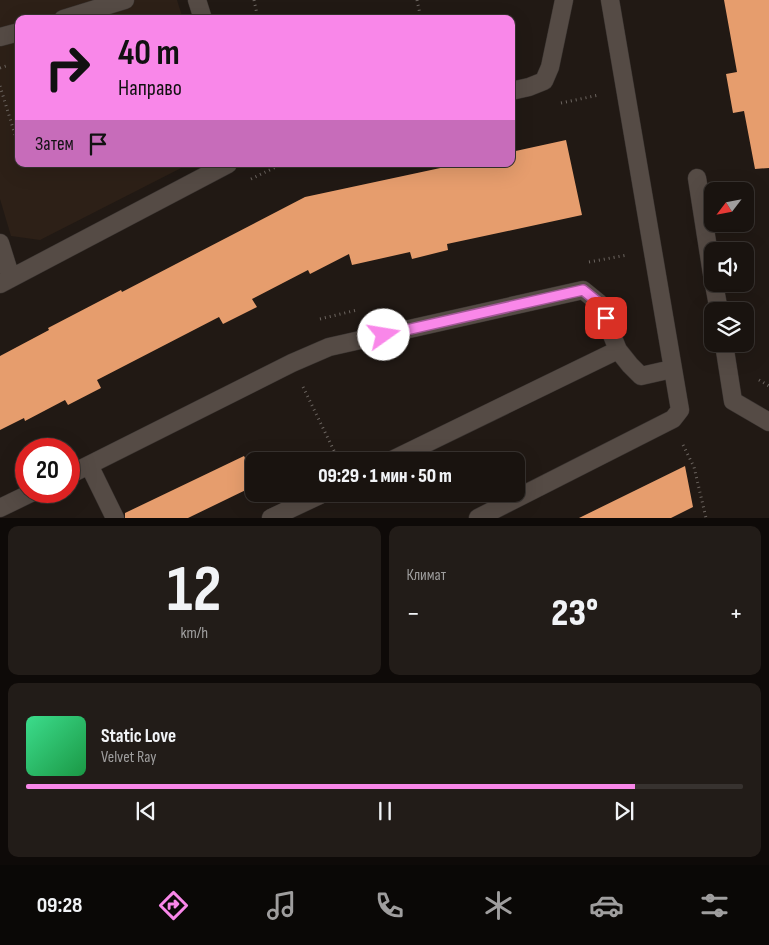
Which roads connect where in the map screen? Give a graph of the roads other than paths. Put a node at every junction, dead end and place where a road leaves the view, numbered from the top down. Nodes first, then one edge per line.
1 (125, 0) edge
2 (198, 0) edge
3 (564, 0) edge
4 (610, 0) edge
5 (75, 15) edge
6 (202, 15) edge
7 (15, 33) edge
8 (0, 38) edge
9 (515, 90) edge
10 (222, 167) edge
11 (697, 178) dead end
12 (707, 242) edge
13 (0, 243) edge
14 (6, 281) edge
15 (618, 350) junction
16 (725, 352) edge
17 (672, 369) junction
18 (769, 422) edge
19 (408, 452) edge
20 (89, 465) junction
21 (80, 470) edge
22 (15, 501) edge
23 (305, 502) edge
24 (0, 508) edge
25 (115, 518) edge
26 (271, 518) edge
27 (478, 518) edge

1 - 5 lane
2 - 6 lane
3 - 9 lane
4 - 17 lane
7 - 8 lane
10 - 14 lane
11 - 12 lane
13 - 14 lane
15 - 17 lane
15 - 19 lane
15 - 20 lane
16 - 18 lane
17 - 27 lane
20 - 21 lane
20 - 25 lane
22 - 24 lane
23 - 26 lane

